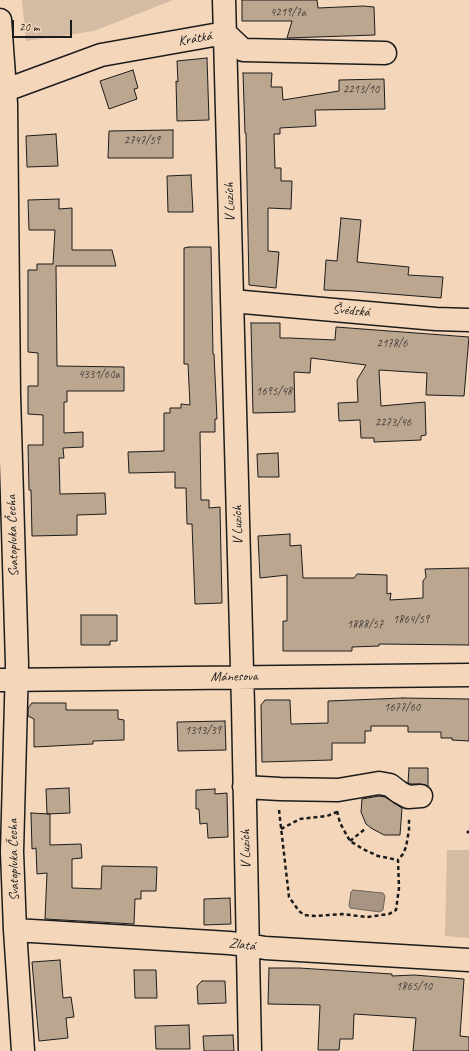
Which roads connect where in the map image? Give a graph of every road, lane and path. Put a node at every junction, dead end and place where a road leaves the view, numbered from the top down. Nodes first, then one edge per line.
1 (224, 0) edge
2 (0, 20) edge
3 (225, 33) junction
4 (385, 53) dead end
5 (6, 90) junction
6 (232, 302) junction
7 (469, 320) edge
8 (469, 675) edge
9 (242, 677) junction
10 (8, 680) edge
11 (244, 787) junction
12 (338, 790) junction
13 (414, 797) joint
14 (337, 812) junction
15 (365, 829) dead end
16 (350, 841) junction
17 (6, 852) edge
18 (398, 860) junction
19 (15, 930) junction
20 (248, 945) junction
21 (469, 960) edge
22 (23, 1051) edge
23 (250, 1051) edge

1 - 3 street, V Luzích
2 - 5 street, Svatopluka Čecha
3 - 4 street, Krátká
3 - 5 street, Krátká
3 - 6 street, V Luzích
5 - 10 street, Svatopluka Čecha
6 - 7 street, Švédská
6 - 9 street, V Luzích
8 - 9 street, Mánesova
9 - 10 street, Mánesova
9 - 11 street, V Luzích
10 - 17 street, Svatopluka Čecha
11 - 12 street
11 - 20 street, V Luzích
12 - 13 street
12 - 14 path
13 - 18 path
14 - 16 path
14 - 18 path
15 - 16 path
16 - 18 path
17 - 19 street, Svatopluka Čecha
19 - 20 street, Zlatá
19 - 22 street, Svatopluka Čecha
20 - 21 street, Zlatá
20 - 23 street, V Luzích

